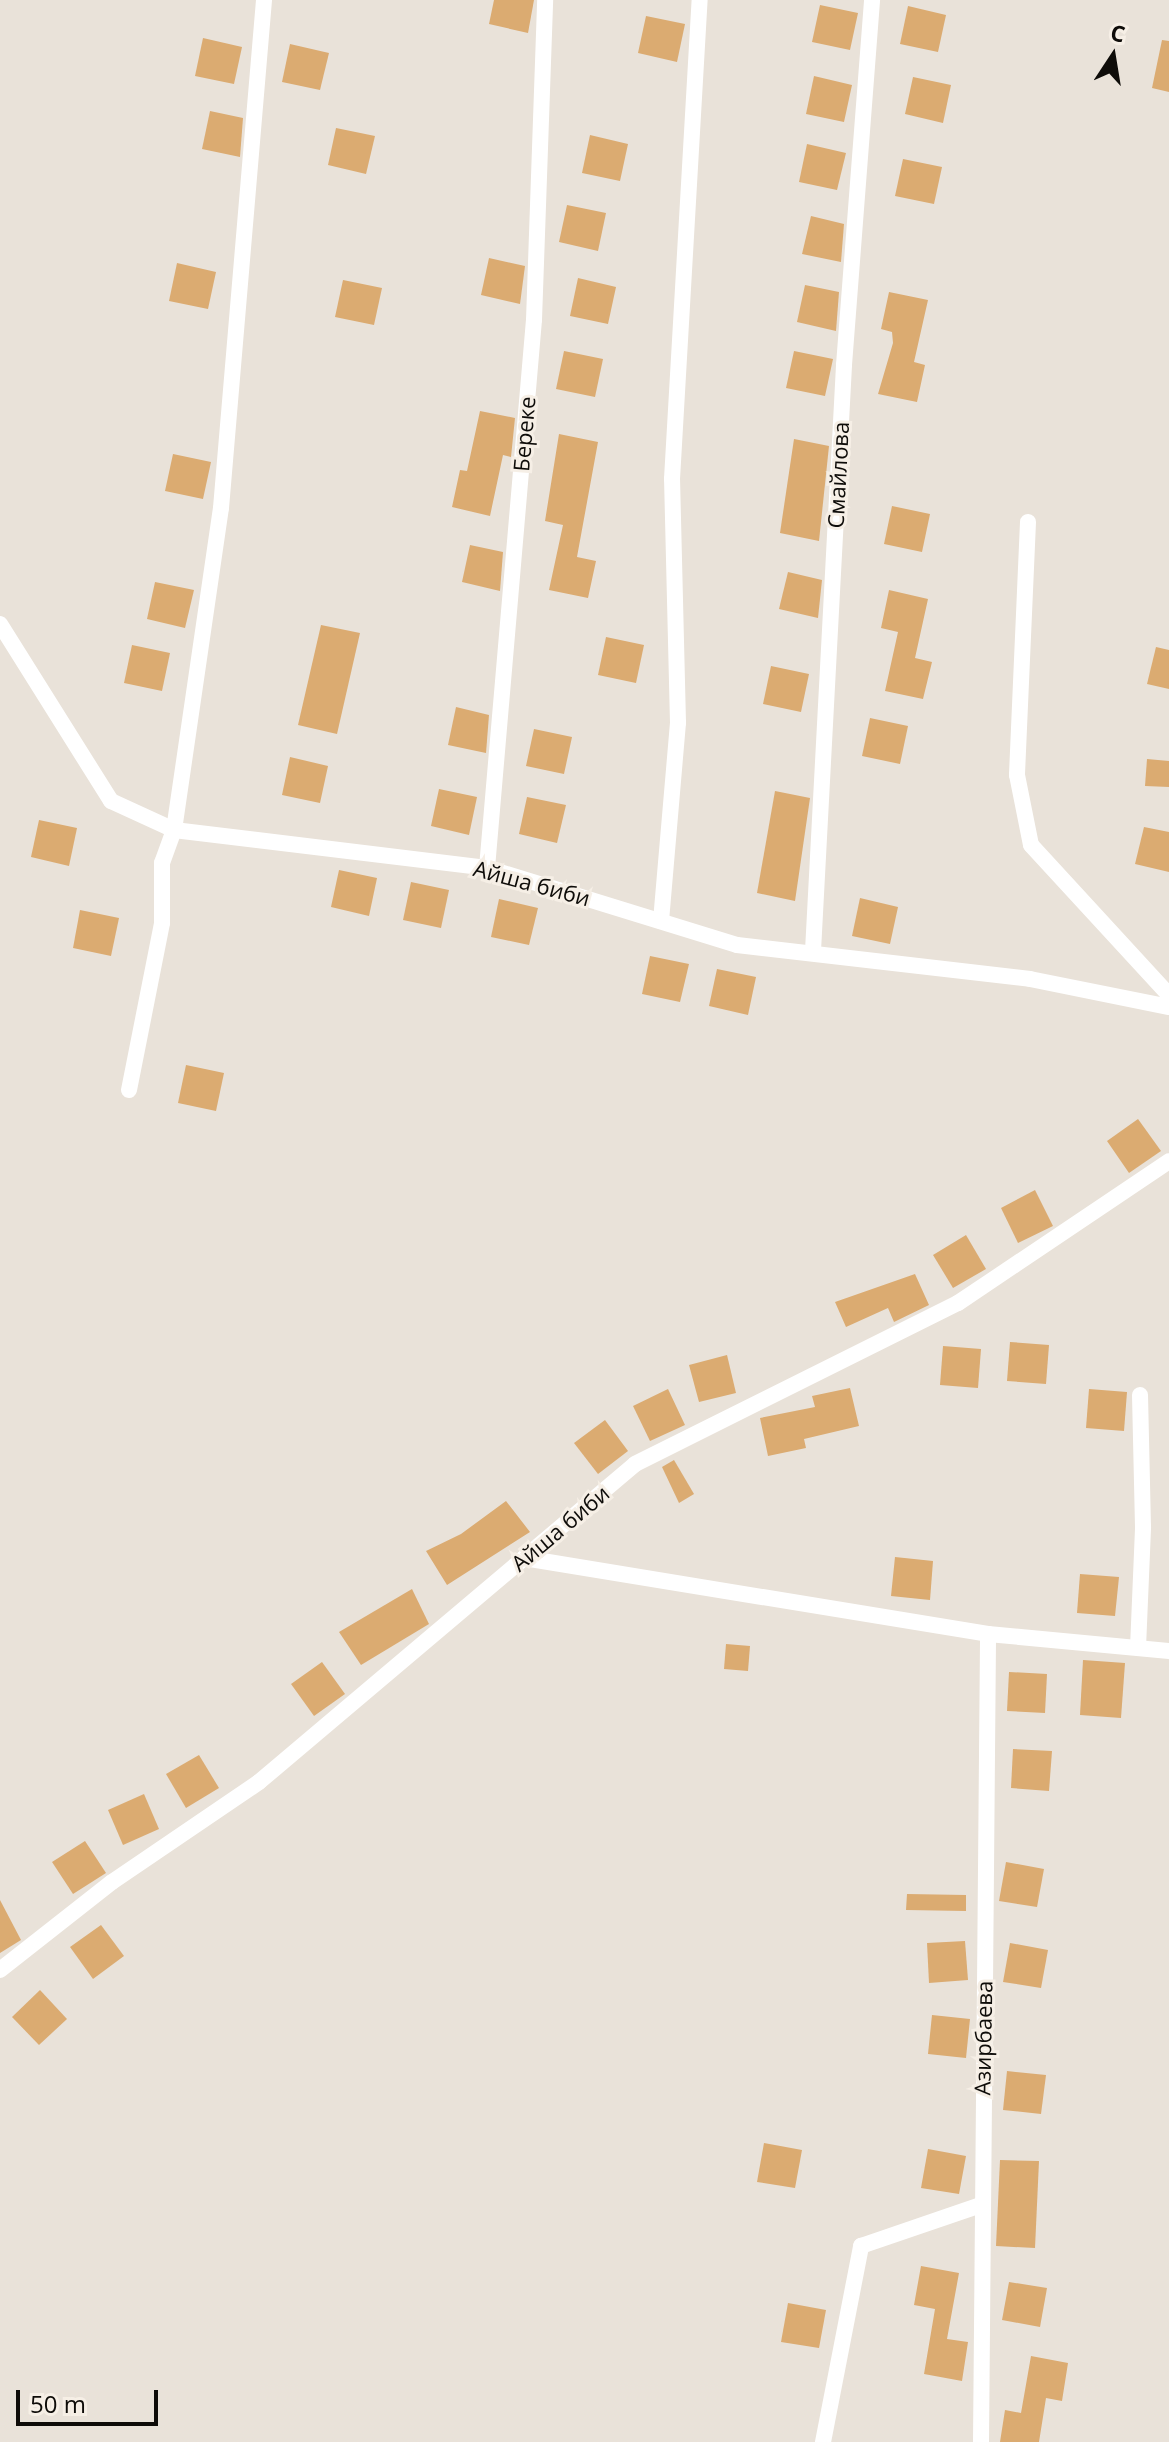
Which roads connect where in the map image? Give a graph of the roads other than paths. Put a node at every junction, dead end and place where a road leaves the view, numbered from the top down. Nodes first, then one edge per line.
1 (264, 0) edge
2 (545, 0) edge
3 (700, 0) edge
4 (872, 0) edge
5 (1028, 522) dead end
6 (0, 624) edge
7 (174, 830) junction
8 (487, 868) junction
9 (661, 921) junction
10 (813, 951) junction
11 (1169, 995) edge
12 (1169, 1007) edge
13 (129, 1090) dead end
14 (1169, 1161) edge
15 (1140, 1395) dead end
16 (524, 1558) junction
17 (988, 1634) junction
18 (1138, 1648) junction
19 (1169, 1651) edge
20 (0, 1970) edge
21 (981, 2205) junction
22 (823, 2442) edge
23 (981, 2442) edge

1 - 7 street
2 - 8 street, Береке
3 - 9 street
4 - 10 street, Смайлова
5 - 11 street
6 - 7 street, Айша биби
7 - 8 street, Айша биби
7 - 13 street
8 - 9 street, Айша биби
9 - 10 street, Айша биби
10 - 12 street, Айша биби
14 - 16 street, Айша биби
15 - 18 street
16 - 17 street
16 - 20 street, Айша биби
17 - 18 street
17 - 21 street, Азирбаева
18 - 19 street
21 - 22 street
21 - 23 street, Азирбаева

